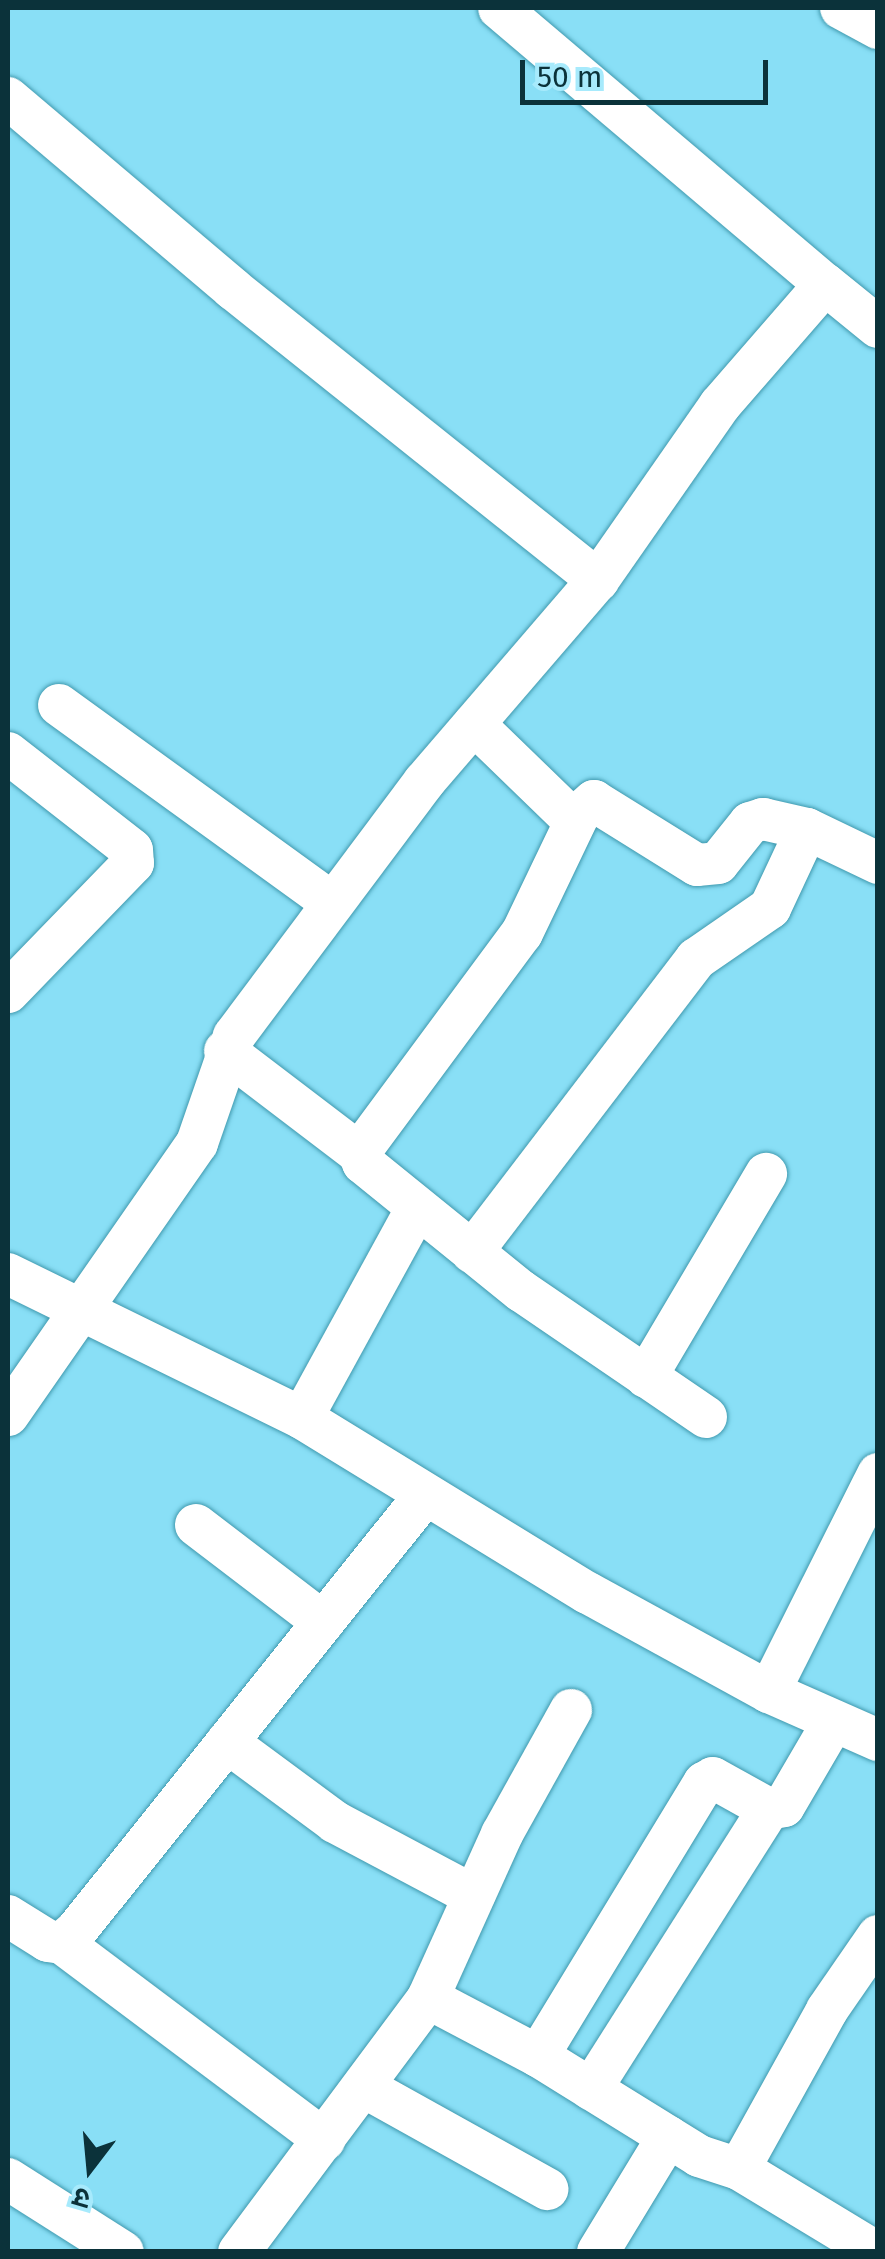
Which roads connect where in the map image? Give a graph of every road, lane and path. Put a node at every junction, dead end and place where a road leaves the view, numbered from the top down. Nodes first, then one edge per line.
1 (499, 8) edge
2 (841, 8) edge
3 (878, 28) edge
4 (8, 98) edge
5 (825, 284) junction
6 (878, 327) edge
7 (598, 580) junction
8 (59, 706) dead end
9 (474, 724) junction
10 (8, 753) edge
11 (579, 814) junction
12 (806, 829) junction
13 (878, 864) edge
14 (333, 903) junction
15 (8, 992) edge
16 (224, 1051) junction
17 (359, 1152) junction
18 (766, 1174) dead end
19 (417, 1208) junction
20 (472, 1252) junction
21 (8, 1274) edge
22 (84, 1307) junction
23 (646, 1376) junction
24 (8, 1415) edge
25 (706, 1417) dead end
26 (302, 1418) junction
27 (878, 1474) edge
28 (425, 1495) junction
29 (196, 1525) dead end
30 (324, 1622) junction
31 (769, 1692) junction
32 (571, 1710) dead end
33 (834, 1722) junction
34 (878, 1740) edge
35 (227, 1742) junction
36 (768, 1809) junction
37 (474, 1896) junction
38 (8, 1916) edge
39 (878, 1936) edge
40 (62, 1943) junction
41 (428, 1998) junction
42 (538, 2056) junction
43 (364, 2088) junction
44 (590, 2089) junction
45 (668, 2137) junction
46 (324, 2140) junction
47 (739, 2169) junction
48 (8, 2179) edge
49 (548, 2189) dead end
50 (124, 2252) edge
51 (240, 2252) edge
52 (598, 2252) edge
53 (876, 2252) edge

1 - 5 street
2 - 3 street
4 - 7 street
5 - 6 street
5 - 7 street
7 - 9 street
8 - 14 street
9 - 11 street
9 - 14 street
10 - 15 street
11 - 12 street
11 - 17 street
12 - 13 street
12 - 20 street
14 - 16 street
16 - 17 street
16 - 22 street
17 - 19 street
18 - 23 street
19 - 20 street
19 - 26 street
20 - 23 street
21 - 22 street
22 - 24 street
22 - 26 street
23 - 25 street
26 - 28 street
27 - 31 street
28 - 30 street
28 - 31 street
29 - 30 street
30 - 35 street
31 - 33 street
32 - 37 street
33 - 34 street
33 - 36 street
35 - 37 street
35 - 40 street
36 - 42 street
36 - 44 street
37 - 41 street
38 - 40 street
39 - 47 street
40 - 46 street
41 - 42 street
41 - 43 street
42 - 44 street
43 - 46 street
43 - 49 street
44 - 45 street
45 - 47 street
45 - 52 street
46 - 51 street
47 - 53 street
48 - 50 street

